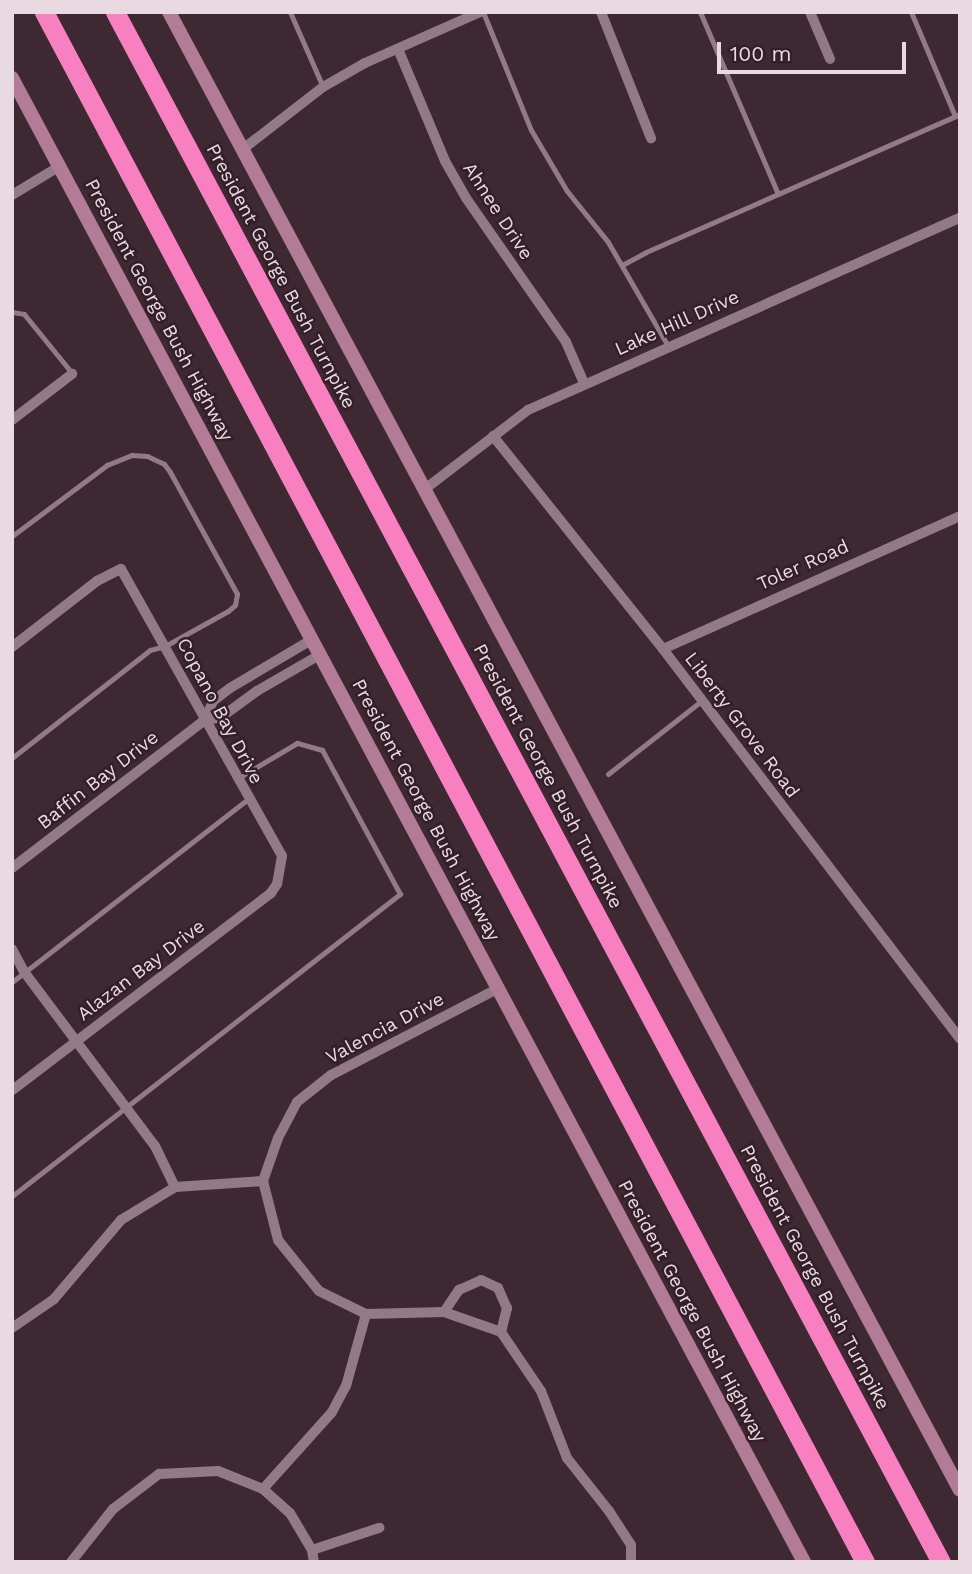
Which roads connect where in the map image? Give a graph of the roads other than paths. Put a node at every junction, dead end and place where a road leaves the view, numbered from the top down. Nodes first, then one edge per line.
1 (44, 12) edge
2 (115, 12) edge
3 (169, 12) edge
4 (290, 12) edge
5 (481, 12) edge
6 (601, 12) edge
7 (700, 12) edge
8 (810, 12) edge
9 (911, 12) edge
10 (398, 49) junction
11 (830, 59) dead end
12 (12, 78) edge
13 (323, 87) junction
14 (958, 115) edge
15 (651, 138) dead end
16 (243, 149) junction
17 (60, 166) junction
18 (778, 194) junction
19 (12, 195) edge
20 (960, 218) edge
21 (622, 265) junction
22 (12, 312) edge
23 (668, 346) junction
24 (72, 374) joint
25 (584, 383) junction
26 (12, 420) edge
27 (493, 436) junction
28 (425, 489) junction
29 (960, 516) edge
30 (12, 536) edge
31 (313, 639) junction
32 (165, 646) junction
33 (12, 647) edge
34 (663, 649) junction
35 (321, 654) junction
36 (701, 701) junction
37 (205, 720) junction
38 (12, 758) edge
39 (608, 774) dead end
40 (239, 778) junction
41 (248, 799) junction
42 (12, 868) edge
43 (281, 871) joint
44 (12, 949) edge
45 (24, 973) junction
46 (12, 982) edge
47 (499, 988) junction
48 (960, 1039) edge
49 (77, 1040) junction
50 (12, 1090) edge
51 (128, 1107) junction
52 (263, 1181) junction
53 (175, 1187) junction
54 (12, 1196) edge
55 (444, 1312) junction
56 (366, 1314) junction
57 (12, 1328) edge
58 (501, 1332) junction
59 (263, 1489) junction
60 (960, 1490) edge
61 (379, 1528) dead end
62 (313, 1556) edge
63 (71, 1562) edge
64 (631, 1562) edge
65 (804, 1562) edge
66 (865, 1562) edge
67 (941, 1562) edge

1 - 66 highway
2 - 67 highway, President George Bush Turnpike
3 - 16 main road
4 - 13 lane
5 - 10 street
5 - 21 lane
6 - 15 street
7 - 18 lane
8 - 11 street
9 - 14 lane
10 - 13 street
10 - 25 street, Ahnee Drive
12 - 17 main road, President George Bush Highway
13 - 16 street
14 - 18 lane
16 - 28 main road
17 - 19 street
17 - 31 main road, President George Bush Highway
18 - 21 lane
20 - 23 street, Lake Hill Drive
21 - 23 lane
22 - 24 lane
23 - 25 street, Lake Hill Drive
24 - 26 street
25 - 27 street, Lake Hill Drive
27 - 28 street, Lake Hill Drive
27 - 34 street, Liberty Grove Road
28 - 60 main road
29 - 34 street, Toler Road
30 - 32 lane
31 - 35 main road, President George Bush Highway
31 - 37 street, Baffin Bay Drive
32 - 33 street, Copano Bay Drive
32 - 37 street, Copano Bay Drive
32 - 38 lane
34 - 36 street, Liberty Grove Road
35 - 37 street, Baffin Bay Drive
35 - 47 main road, President George Bush Highway
36 - 39 lane
36 - 48 street, Liberty Grove Road
37 - 40 street, Copano Bay Drive
37 - 42 street, Baffin Bay Drive
40 - 41 street, Copano Bay Drive
40 - 51 lane
41 - 43 street, Copano Bay Drive
41 - 45 lane
43 - 49 street, Alazan Bay Drive
44 - 45 street
45 - 46 lane
45 - 49 street
47 - 52 street, Valencia Drive
47 - 65 main road, President George Bush Highway
49 - 50 street, Alazan Bay Drive
49 - 51 street
51 - 53 street
51 - 54 lane
52 - 53 street
52 - 56 street
53 - 57 street
55 - 56 street
55 - 58 street
55 - 58 street
56 - 59 street
58 - 64 street
59 - 62 street
59 - 63 street
61 - 62 street

